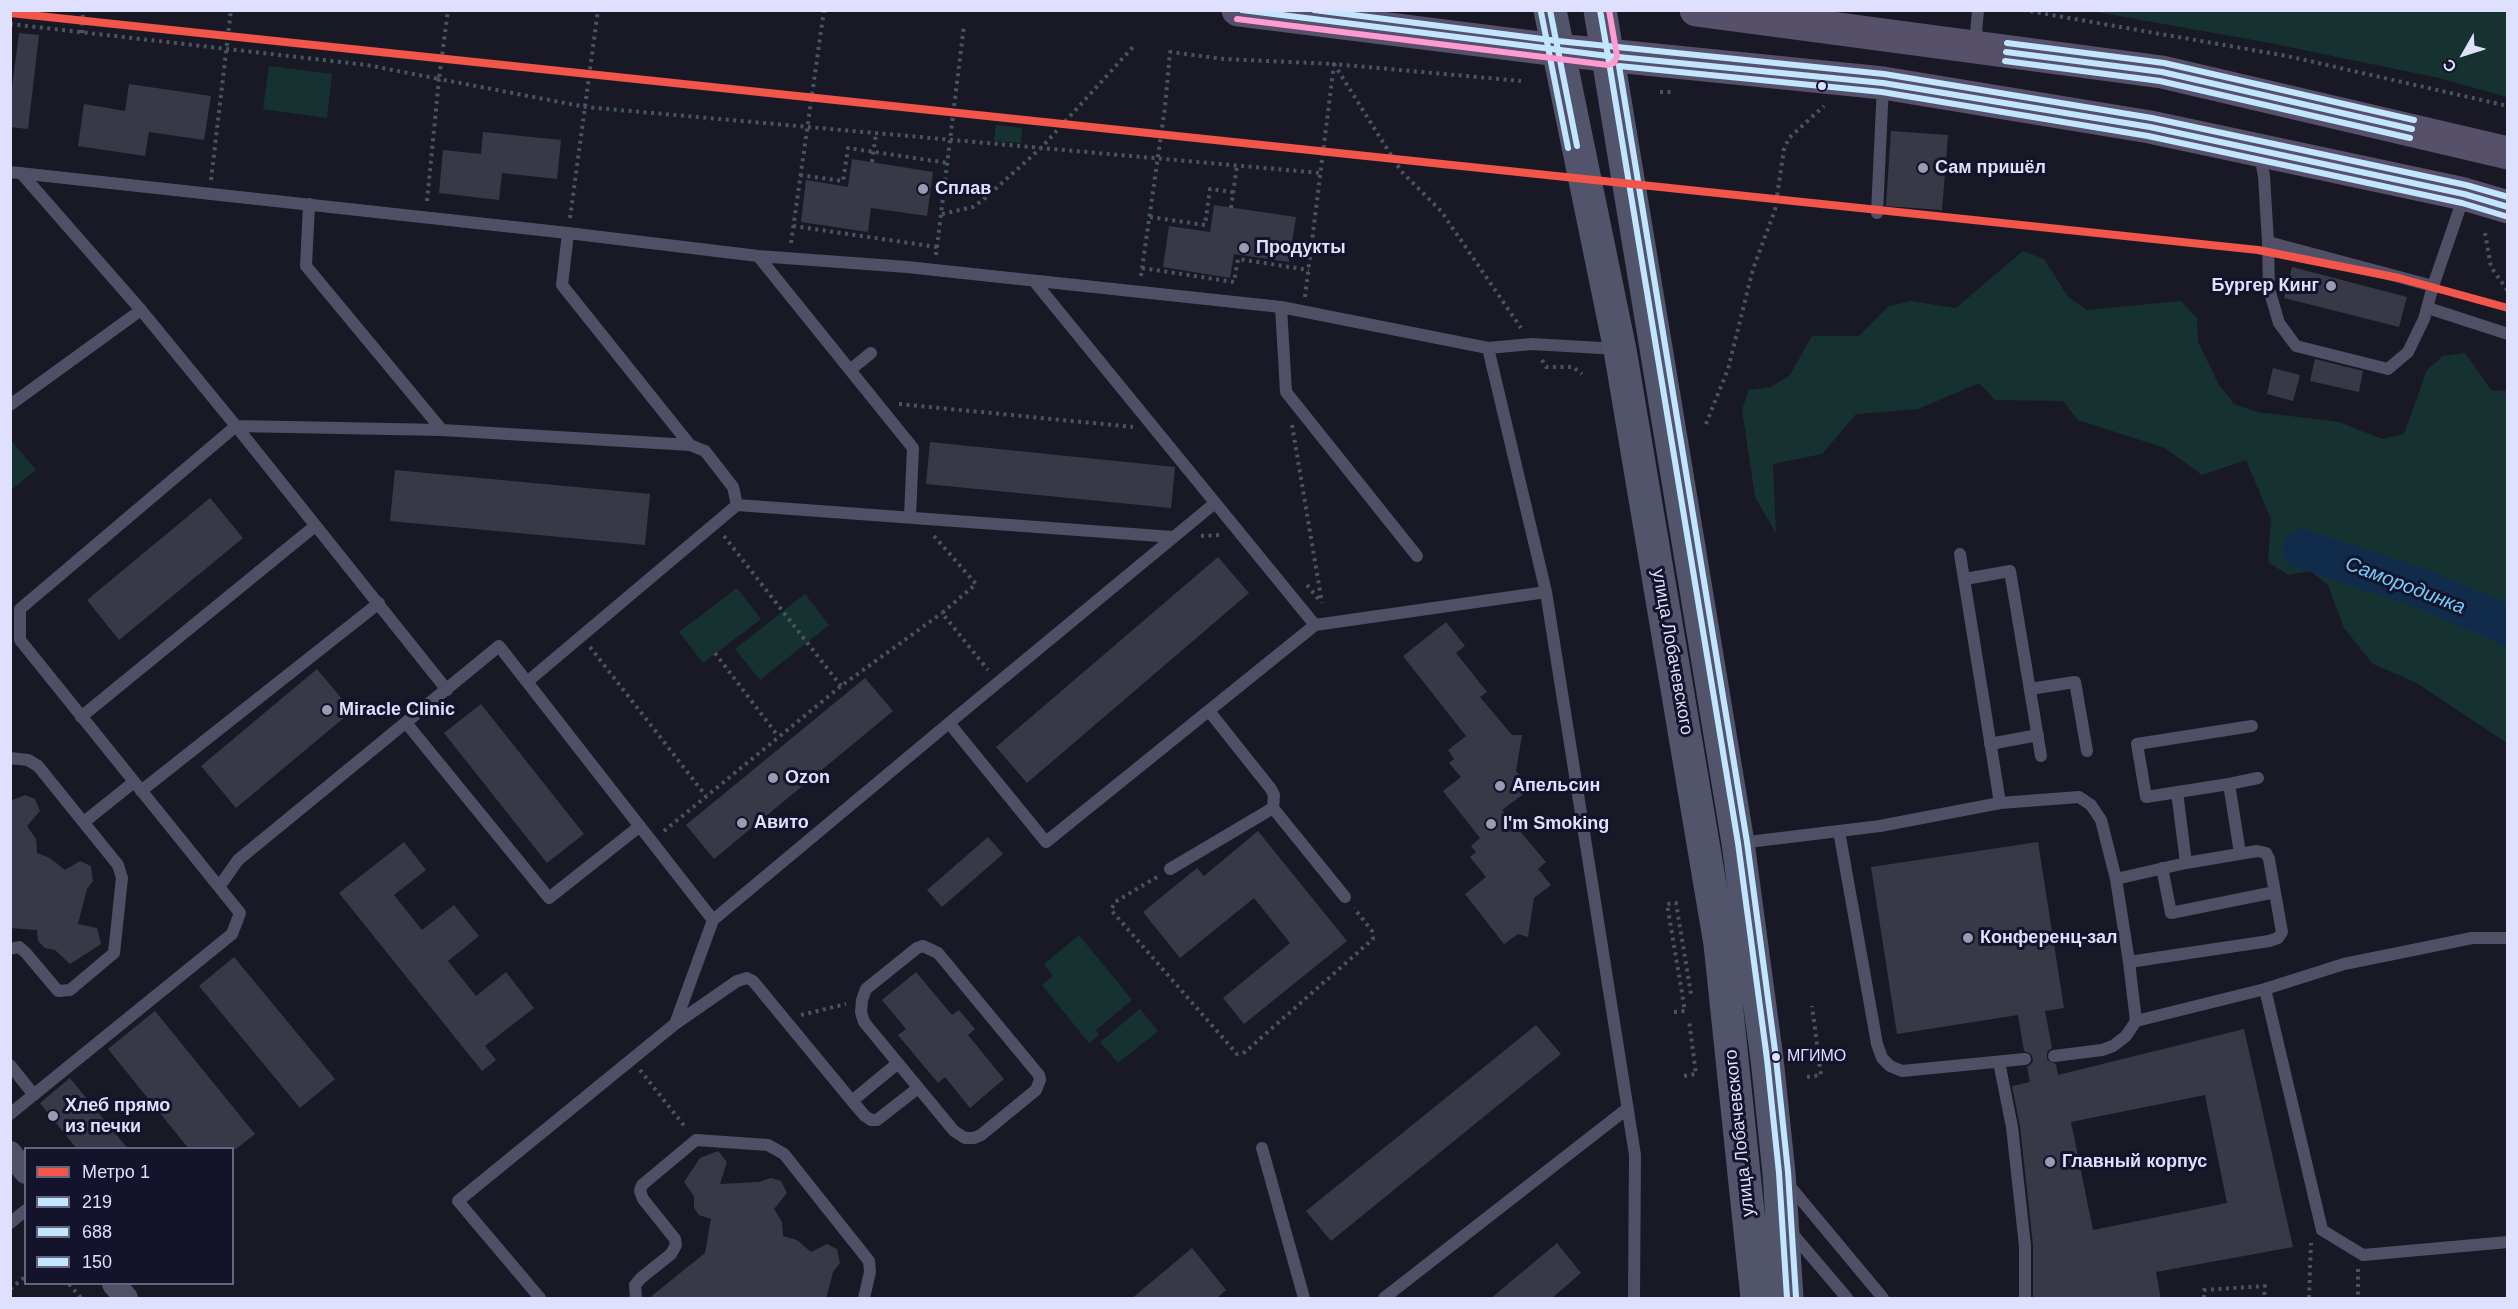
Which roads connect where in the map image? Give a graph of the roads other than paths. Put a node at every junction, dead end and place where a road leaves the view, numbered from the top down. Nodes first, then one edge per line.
1 (1238, 10) edge
2 (1550, 10) edge
3 (1600, 10) edge
4 (1696, 10) edge
5 (1978, 10) edge
6 (1975, 48) junction
7 (1557, 50) junction
8 (1608, 56) junction
9 (1883, 83) junction
10 (2259, 150) junction
11 (2508, 153) edge
12 (16, 173) edge
13 (2464, 194) junction
14 (309, 204) junction
15 (2508, 207) edge
16 (1877, 213) dead end
17 (567, 233) junction
18 (2268, 242) junction
19 (758, 256) junction
20 (1034, 281) junction
21 (2433, 286) junction
22 (1281, 307) junction
23 (2428, 308) junction
24 (141, 310) junction
25 (2508, 334) edge
26 (1488, 348) junction
27 (1620, 350) junction
28 (871, 352) dead end
29 (850, 370) junction
30 (10, 405) edge
31 (236, 426) junction
32 (442, 430) junction
33 (690, 445) junction
34 (1215, 503) junction
35 (737, 505) junction
36 (914, 518) junction
37 (315, 526) junction
38 (1173, 537) junction
39 (1960, 554) dead end
40 (1417, 556) dead end
41 (1965, 579) junction
42 (1546, 592) junction
43 (379, 603) junction
44 (1315, 625) junction
45 (527, 682) junction
46 (2030, 689) junction
47 (447, 690) junction
48 (1209, 711) junction
49 (81, 717) junction
50 (949, 723) junction
51 (407, 724) junction
52 (2252, 726) dead end
53 (2038, 735) junction
54 (1990, 744) junction
55 (2087, 751) dead end
56 (2041, 756) dead end
57 (10, 758) edge
58 (2258, 778) dead end
59 (2229, 784) junction
60 (137, 787) junction
61 (2177, 792) junction
62 (2000, 803) junction
63 (1273, 808) junction
64 (84, 822) junction
65 (640, 826) junction
66 (1839, 831) junction
67 (1738, 843) junction
68 (2240, 854) junction
69 (2186, 863) junction
70 (2162, 868) junction
71 (1170, 869) road end
72 (2116, 879) junction
73 (219, 887) junction
74 (2275, 892) junction
75 (1345, 897) road end
76 (713, 920) junction
77 (2508, 938) edge
78 (10, 949) edge
79 (2129, 962) junction
80 (2265, 989) junction
81 (2136, 1021) junction
82 (675, 1024) junction
83 (2054, 1056) dead end
84 (2025, 1059) dead end
85 (1999, 1062) junction
86 (898, 1063) junction
87 (10, 1065) edge
88 (918, 1088) junction
89 (34, 1095) junction
90 (852, 1101) junction
91 (1628, 1108) junction
92 (10, 1114) edge
93 (1262, 1148) dead end
94 (10, 1153) edge
95 (24, 1170) edge
96 (1779, 1173) junction
97 (24, 1212) edge
98 (10, 1223) edge
99 (1783, 1223) junction
100 (2508, 1242) edge
101 (115, 1285) edge
102 (126, 1299) edge
103 (540, 1299) edge
104 (636, 1299) edge
105 (864, 1299) edge
106 (1304, 1299) edge
107 (1384, 1299) edge
108 (1634, 1299) edge
109 (1757, 1299) edge
110 (1787, 1299) edge
111 (1847, 1299) edge
112 (1883, 1299) edge
113 (2025, 1299) edge

1 - 7 main road
2 - 7 main road, улица Лобачевского
3 - 8 main road, улица Лобачевского
4 - 6 main road
5 - 6 lane
6 - 11 main road
7 - 8 main road
7 - 27 main road, улица Лобачевского
8 - 9 main road
8 - 67 main road, улица Лобачевского
9 - 10 main road
9 - 16 lane
10 - 13 main road
10 - 18 lane
12 - 14 lane
12 - 24 lane
13 - 15 main road
13 - 21 lane
14 - 17 lane
14 - 32 lane
17 - 19 lane
17 - 33 lane
18 - 21 lane
18 - 23 lane
19 - 20 lane
19 - 29 lane
20 - 22 lane
20 - 34 lane
21 - 23 lane
22 - 26 lane
22 - 40 lane
23 - 25 lane
24 - 30 lane
24 - 31 lane
26 - 27 lane
26 - 42 lane
27 - 109 main road, улица Лобачевского
28 - 29 lane
29 - 36 lane
31 - 32 lane
31 - 37 lane
31 - 49 lane
32 - 33 lane
33 - 35 lane
34 - 38 lane
34 - 44 lane
35 - 36 lane
35 - 45 lane
36 - 38 lane
37 - 43 lane
37 - 49 lane
38 - 50 lane
39 - 41 lane
41 - 46 lane
41 - 54 lane
42 - 44 lane
42 - 91 lane
43 - 47 lane
43 - 60 lane
44 - 48 lane
45 - 47 lane
45 - 65 lane
46 - 53 lane
46 - 55 lane
47 - 51 lane
48 - 50 lane
48 - 63 lane
49 - 60 lane
50 - 76 lane
51 - 65 lane
51 - 73 lane
52 - 61 lane
53 - 54 lane
53 - 56 lane
54 - 62 lane
57 - 64 lane
58 - 59 lane
59 - 61 lane
59 - 68 lane
60 - 64 lane
60 - 73 lane
61 - 69 lane
62 - 66 lane
62 - 72 lane
63 - 71 lane
63 - 75 lane
64 - 78 lane
65 - 76 lane
66 - 67 lane
66 - 85 lane
67 - 96 main road, улица Лобачевского
68 - 69 lane
68 - 74 lane
69 - 70 lane
70 - 72 lane
70 - 74 lane
72 - 79 lane
73 - 89 lane
74 - 79 lane
76 - 82 lane
77 - 80 lane
79 - 81 lane
80 - 81 lane
80 - 100 lane
81 - 83 lane
82 - 90 lane
82 - 103 lane
84 - 85 lane
85 - 113 lane
86 - 88 lane
86 - 88 lane
86 - 90 lane
87 - 89 lane
88 - 90 lane
89 - 92 lane
91 - 107 lane
91 - 108 lane
93 - 106 lane
94 - 95 street
96 - 99 main road, улица Лобачевского
96 - 112 lane
97 - 98 lane
99 - 110 main road, улица Лобачевского
99 - 111 lane
101 - 102 street
104 - 105 lane

